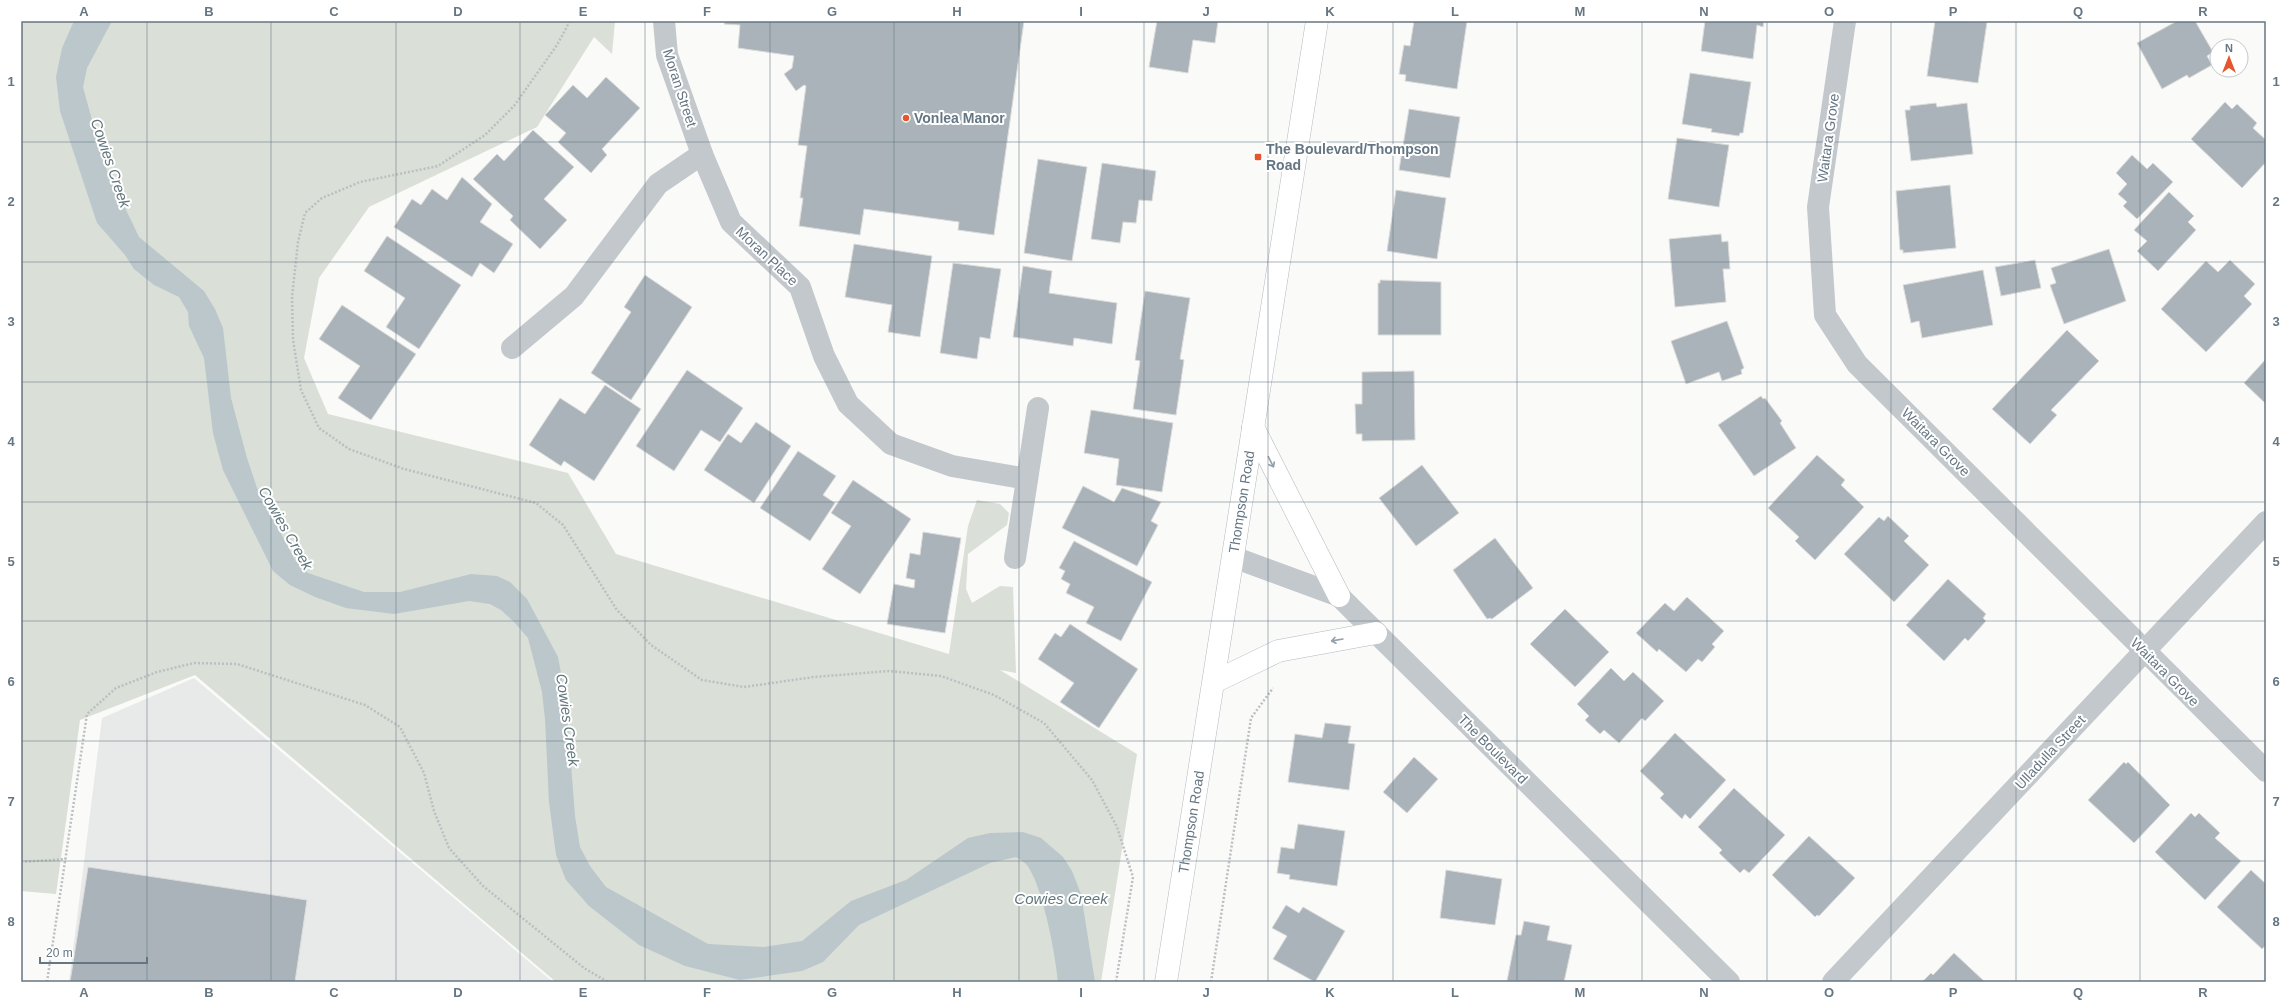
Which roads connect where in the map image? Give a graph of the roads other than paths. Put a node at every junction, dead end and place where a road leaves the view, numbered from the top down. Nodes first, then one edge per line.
1 (664, 21) edge
2 (1317, 21) edge
3 (1846, 21) edge
4 (702, 154) junction
5 (512, 348) dead end
6 (1038, 408) dead end
7 (1253, 427) junction
8 (1027, 479) junction
9 (2266, 522) edge
10 (1233, 557) junction
11 (1015, 558) dead end
12 (1339, 596) junction
13 (1376, 633) junction
14 (2144, 652) junction
15 (1214, 682) junction
16 (2266, 771) edge
17 (1166, 982) edge
18 (1729, 982) edge
19 (1834, 982) edge

1 - 4 street, Moran Street
2 - 7 main road, Thompson Road
3 - 14 street, Waitara Grove
4 - 5 street
4 - 8 street, Moran Place
6 - 8 street
7 - 10 main road, Thompson Road
7 -> 12 main road
8 - 11 street
9 - 14 street, Ulladulla Street
10 - 12 street, The Boulevard
10 - 15 main road, Thompson Road
12 - 13 street, The Boulevard
13 -> 15 main road
13 - 18 street, The Boulevard
14 - 16 street, Waitara Grove
14 - 19 street, Ulladulla Street
15 - 17 main road, Thompson Road

